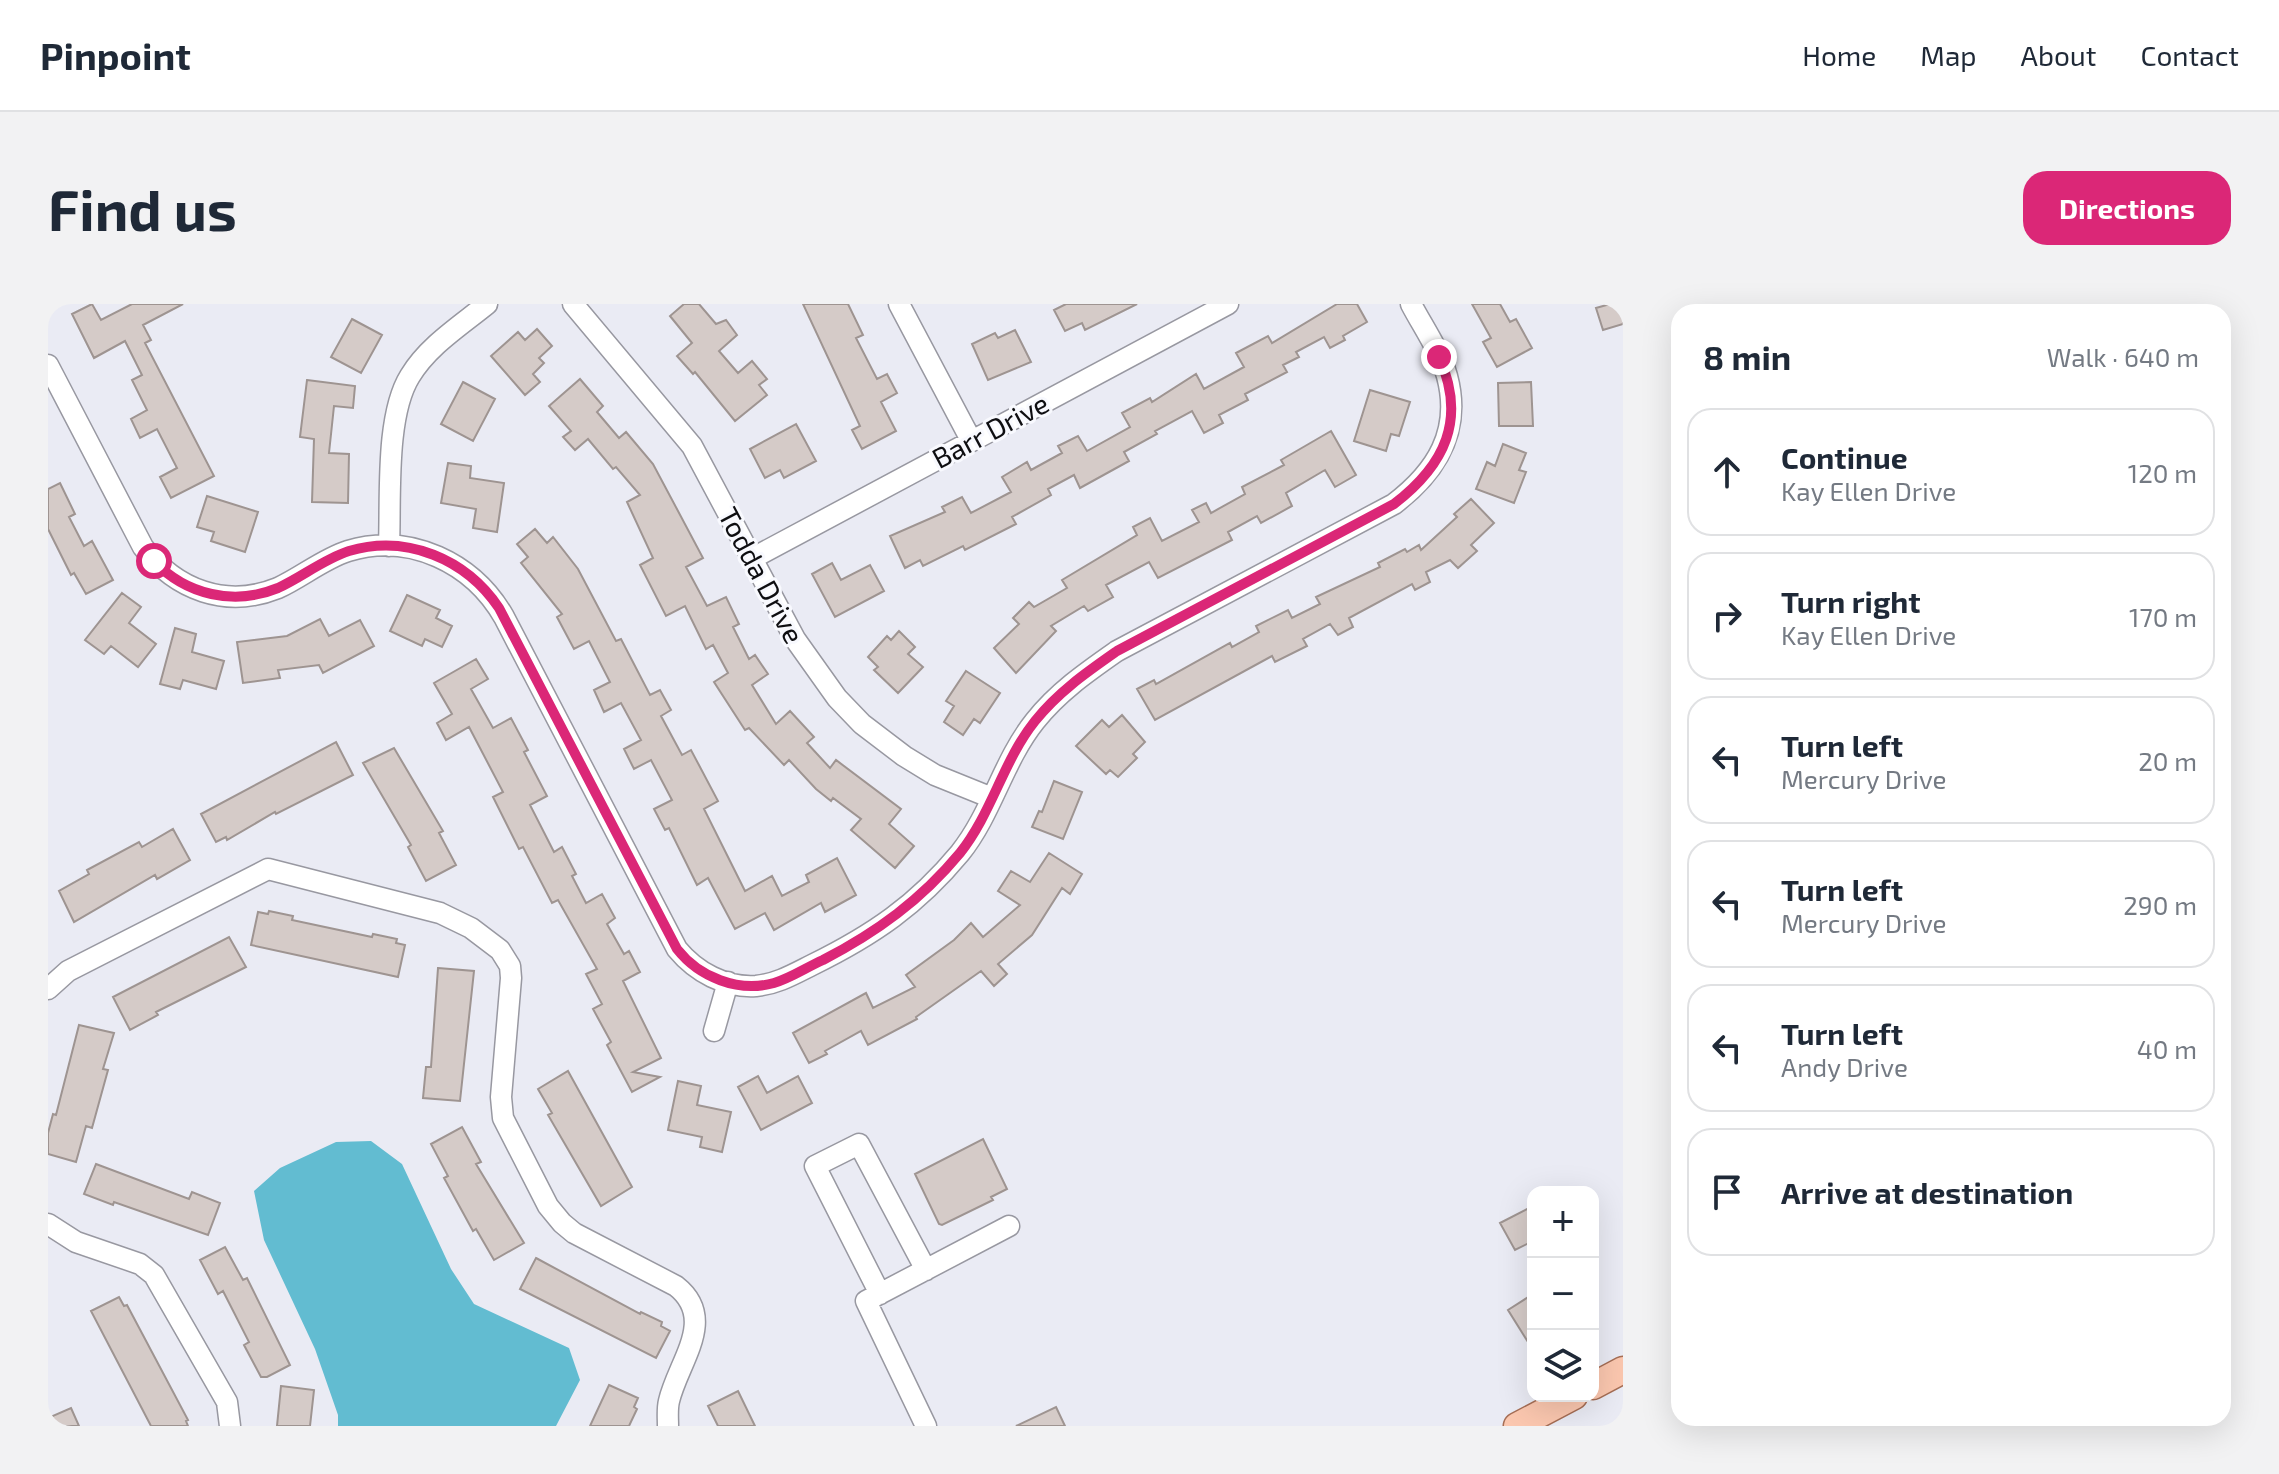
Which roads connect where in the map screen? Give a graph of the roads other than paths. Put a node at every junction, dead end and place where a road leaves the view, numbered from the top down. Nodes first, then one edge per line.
1 (487, 304) edge
2 (573, 304) edge
3 (899, 304) edge
4 (1228, 304) edge
5 (1411, 304) edge
6 (48, 365) edge
7 (971, 440) junction
8 (389, 546) junction
9 (753, 558) junction
10 (992, 798) junction
11 (728, 982) junction
12 (48, 989) edge
13 (714, 1031) dead end
14 (48, 1224) edge
15 (1009, 1226) dead end
16 (926, 1270) junction
17 (880, 1294) junction
18 (1623, 1370) edge
19 (1599, 1383) edge
20 (1563, 1402) edge
21 (230, 1426) edge
22 (668, 1426) edge
23 (926, 1426) edge
24 (1517, 1426) edge

1 - 8 street
2 - 9 street, Todda Drive
3 - 7 street
4 - 7 street, Barr Drive
5 - 10 street
6 - 8 street
7 - 9 street, Barr Drive
8 - 11 street
9 - 10 street, Todda Drive
10 - 11 street
11 - 13 street
12 - 22 street
14 - 21 street
15 - 16 street
16 - 17 street
16 - 17 street
17 - 23 street
18 - 19 main road
20 - 24 main road

